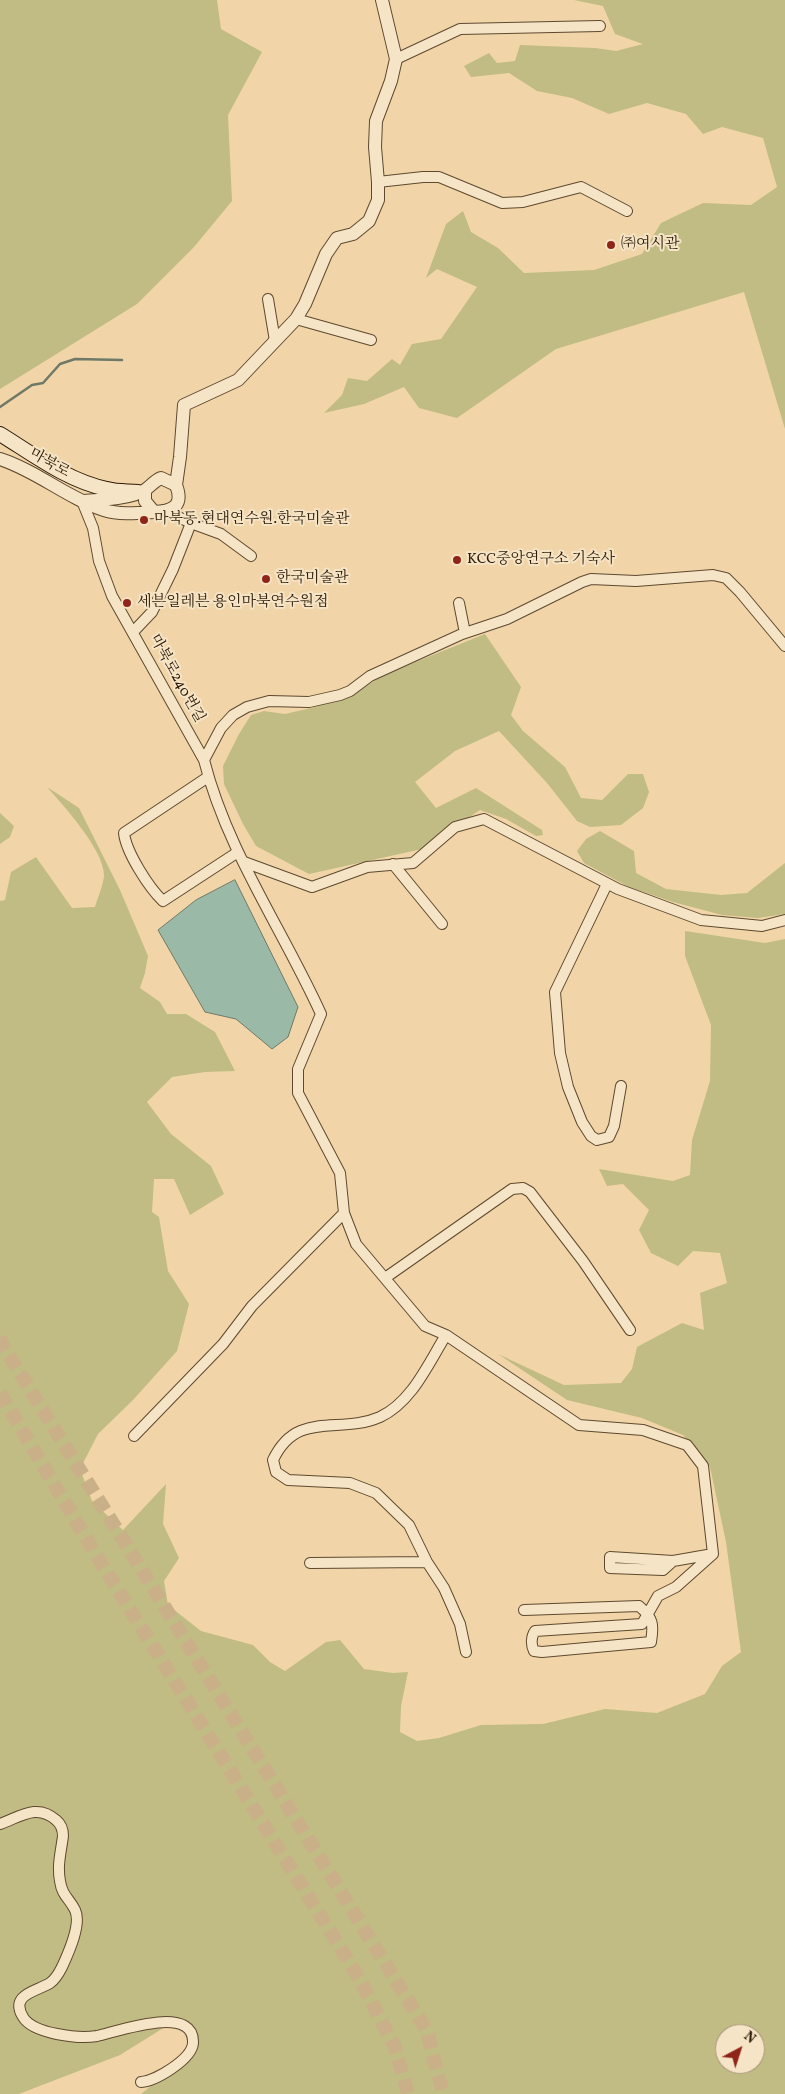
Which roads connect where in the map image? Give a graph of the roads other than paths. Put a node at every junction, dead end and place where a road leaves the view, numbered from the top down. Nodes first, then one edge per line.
1 (382, 0) edge
2 (600, 26) dead end
3 (396, 59) junction
4 (378, 182) junction
5 (627, 211) dead end
6 (268, 299) dead end
7 (296, 319) junction
8 (371, 340) dead end
9 (275, 341) junction
10 (0, 434) edge
11 (0, 459) edge
12 (176, 485) junction
13 (142, 491) junction
14 (82, 501) junction
15 (160, 512) junction
16 (191, 523) junction
17 (251, 556) dead end
18 (459, 603) dead end
19 (133, 632) junction
20 (465, 633) junction
21 (785, 646) edge
22 (204, 760) junction
23 (208, 777) junction
24 (238, 852) junction
25 (244, 862) junction
26 (393, 864) junction
27 (607, 884) junction
28 (785, 920) edge
29 (442, 924) dead end
30 (621, 1086) dead end
31 (344, 1213) junction
32 (385, 1278) junction
33 (630, 1330) dead end
34 (446, 1335) junction
35 (134, 1436) dead end
36 (713, 1554) junction
37 (673, 1560) junction
38 (428, 1562) junction
39 (310, 1563) dead end
40 (524, 1610) dead end
41 (649, 1614) junction
42 (466, 1652) dead end
43 (0, 1824) edge
44 (142, 2082) dead end

1 - 3 street
2 - 3 street
3 - 4 street
4 - 5 street
4 - 7 street
6 - 9 street
7 - 8 street
7 - 9 street
9 - 12 street
10 - 13 main road
11 - 14 street, 마북로
12 - 13 street
12 - 15 street
13 - 14 street
13 - 15 street
14 - 15 street, 마북로
14 - 19 street, 마북로240번길
15 - 16 street
16 - 17 street
16 - 19 street
18 - 20 street
19 - 22 street, 마북로240번길
20 - 21 street
20 - 22 street
22 - 23 street, 마북로240번길
23 - 24 street, 마북로240번길
23 - 24 street
24 - 25 street, 마북로240번길
25 - 26 street
25 - 31 street, 마북로240번길
26 - 27 street
26 - 29 street
27 - 28 street
27 - 30 street
31 - 32 street, 마북로240번길
31 - 35 street
32 - 33 street
32 - 34 street, 마북로240번길
34 - 36 street, 마북로240번길
34 - 38 street
36 - 37 street
36 - 41 street
37 - 37 street
38 - 39 street
38 - 42 street
40 - 41 street
41 - 41 street
43 - 44 street

